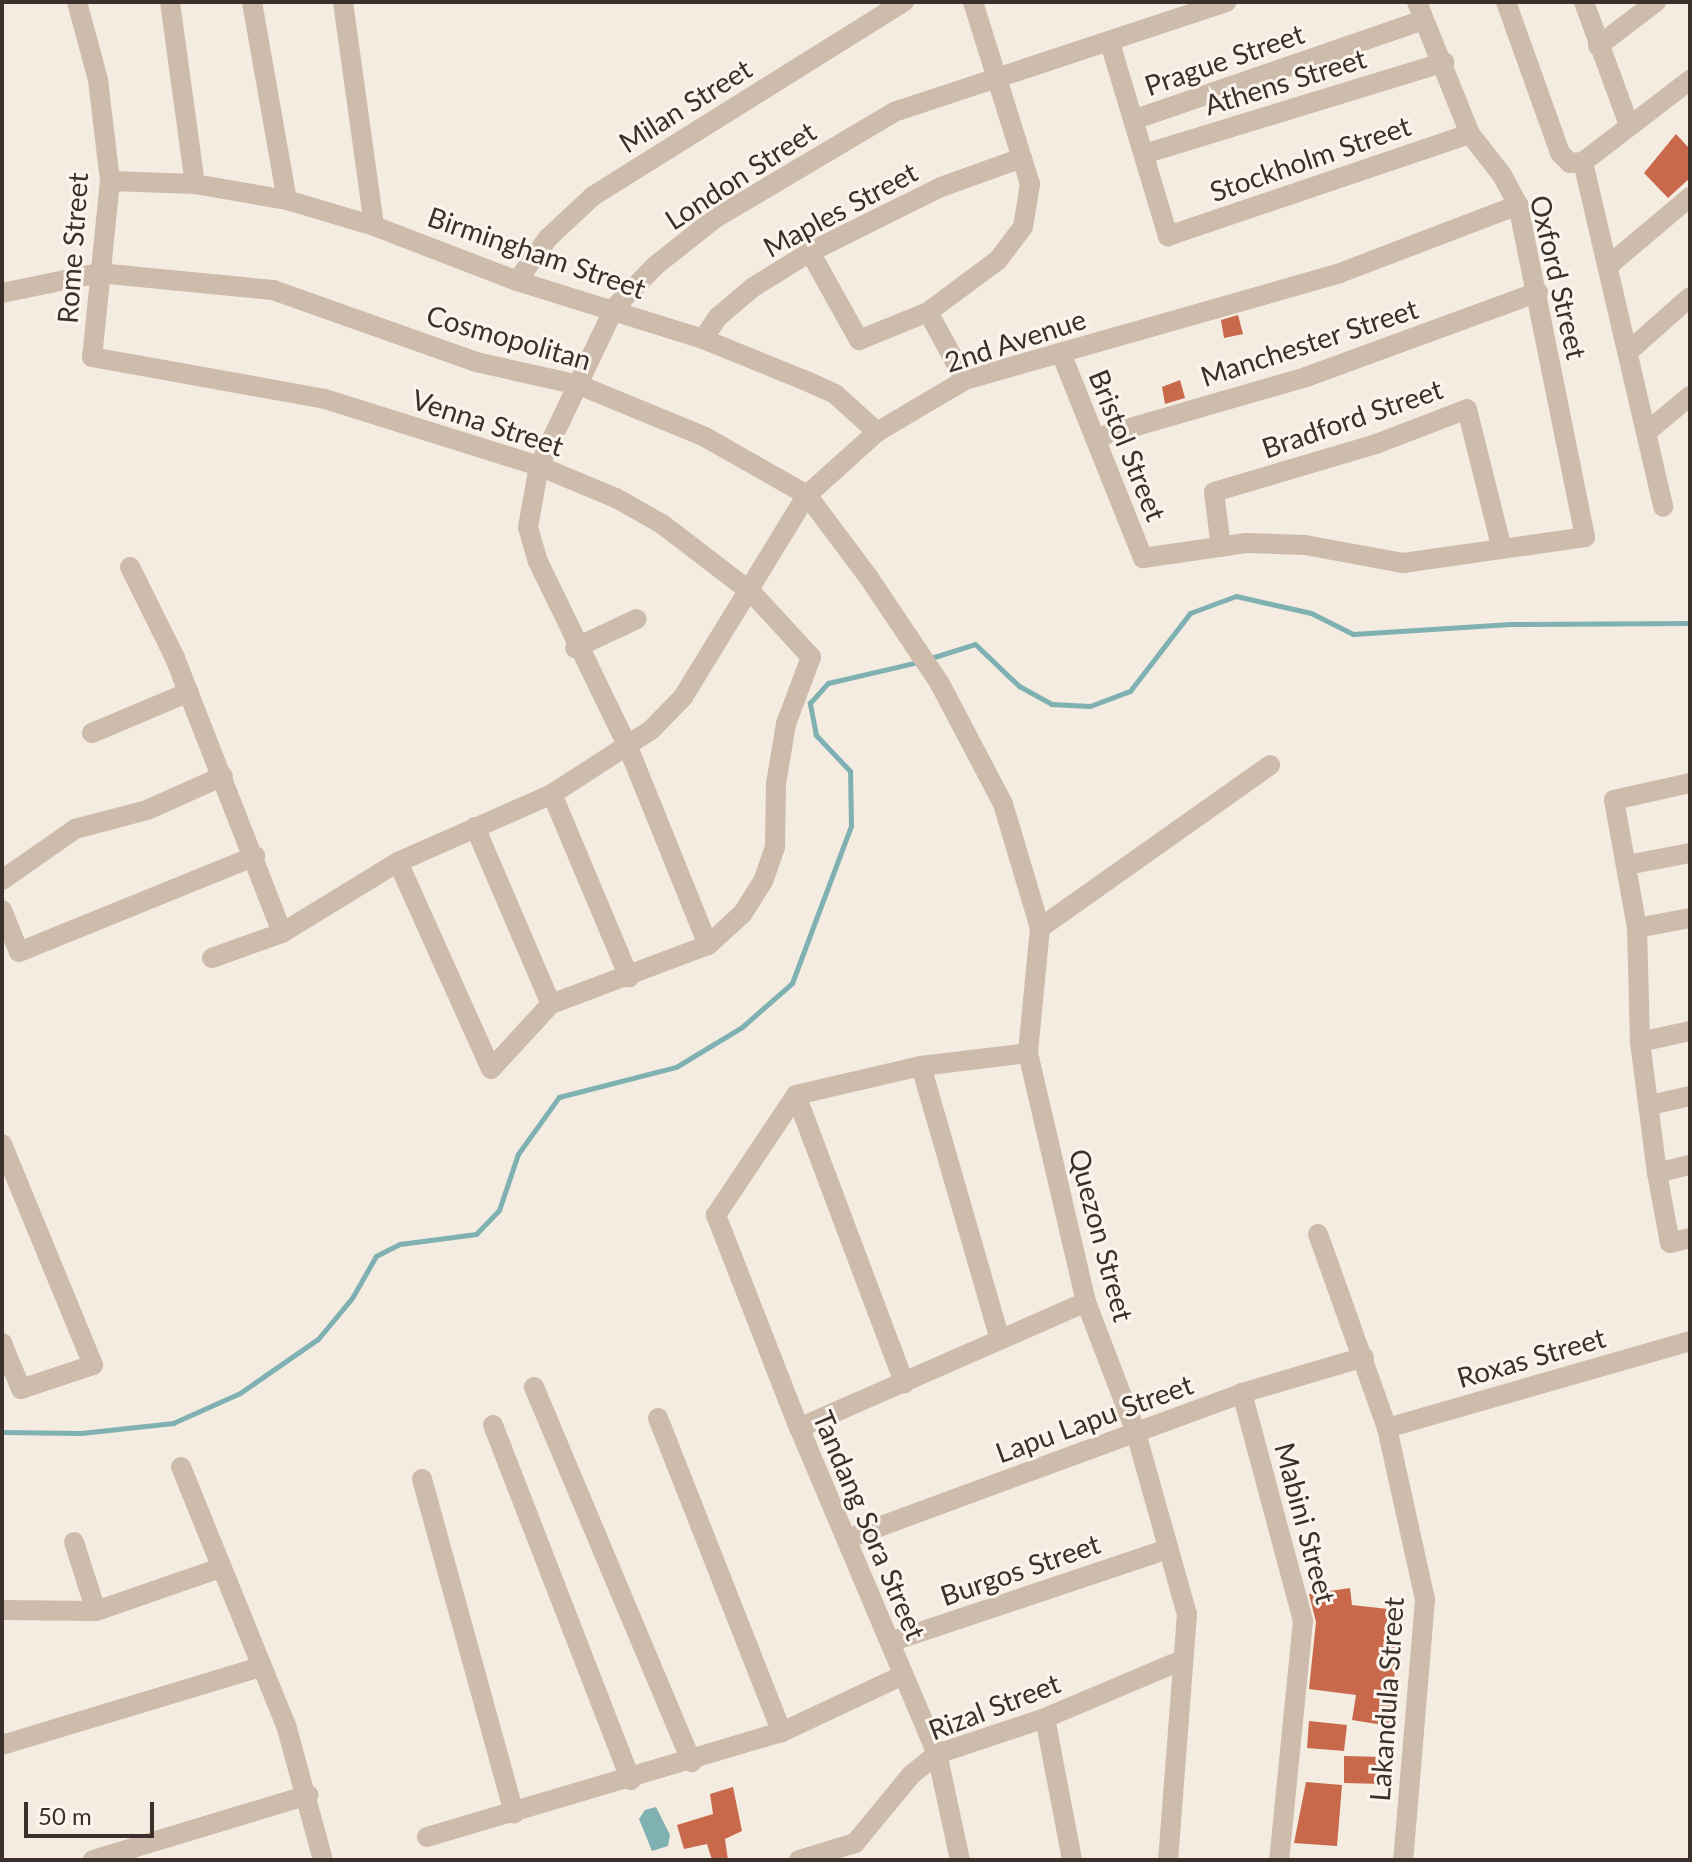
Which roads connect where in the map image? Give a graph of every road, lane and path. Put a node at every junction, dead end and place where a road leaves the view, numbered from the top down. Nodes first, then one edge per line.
1 (77, 2) edge
2 (170, 2) edge
3 (252, 2) edge
4 (343, 2) edge
5 (904, 2) edge
6 (973, 2) edge
7 (1226, 2) edge
8 (1506, 2) edge
9 (1584, 2) edge
10 (1656, 2) edge
11 (1420, 11) edge
12 (1110, 43) junction
13 (1598, 46) junction
14 (1444, 62) junction
15 (997, 77) junction
16 (1690, 80) edge
17 (1133, 120) junction
18 (1629, 125) junction
19 (1470, 134) junction
20 (1144, 154) junction
21 (1022, 158) junction
22 (1583, 162) junction
23 (110, 181) junction
24 (195, 184) junction
25 (1690, 197) edge
26 (287, 200) junction
27 (1518, 205) junction
28 (374, 226) junction
29 (810, 252) junction
30 (1608, 266) junction
31 (99, 273) junction
32 (517, 281) junction
33 (1538, 292) junction
34 (2, 293) edge
35 (1690, 297) edge
36 (615, 307) junction
37 (928, 312) junction
38 (703, 339) junction
39 (1628, 352) junction
40 (1061, 353) junction
41 (92, 357) joint
42 (965, 380) junction
43 (579, 385) junction
44 (1690, 396) edge
45 (1649, 430) junction
46 (877, 432) junction
47 (1095, 438) junction
48 (539, 466) junction
49 (807, 495) junction
50 (1663, 507) dead end
51 (1221, 547) junction
52 (1502, 549) junction
53 (130, 567) dead end
54 (752, 593) junction
55 (637, 619) dead end
56 (575, 648) junction
57 (939, 682) joint
58 (189, 692) junction
59 (92, 733) dead end
60 (628, 747) junction
61 (1270, 765) dead end
62 (223, 776) junction
63 (1690, 783) edge
64 (552, 794) junction
65 (475, 827) junction
66 (1690, 853) edge
67 (255, 856) junction
68 (398, 862) junction
69 (1627, 865) junction
70 (2, 880) edge
71 (2, 910) edge
72 (1690, 918) edge
73 (1040, 928) junction
74 (1637, 928) junction
75 (282, 933) junction
76 (708, 945) junction
77 (212, 958) dead end
78 (629, 977) junction
79 (551, 1004) junction
80 (1690, 1031) edge
81 (1640, 1042) junction
82 (1028, 1053) junction
83 (921, 1066) junction
84 (796, 1095) junction
85 (1690, 1096) edge
86 (1650, 1105) junction
87 (2, 1144) edge
88 (1690, 1165) edge
89 (1657, 1173) junction
90 (1318, 1234) dead end
91 (1690, 1238) edge
92 (1086, 1302) junction
93 (1000, 1339) junction
94 (1690, 1341) edge
95 (2, 1343) edge
96 (1364, 1357) junction
97 (904, 1383) junction
98 (534, 1387) dead end
99 (1242, 1393) junction
100 (658, 1418) dead end
101 (493, 1425) dead end
102 (799, 1428) junction
103 (1387, 1428) junction
104 (1136, 1433) junction
105 (181, 1467) dead end
106 (422, 1479) dead end
107 (846, 1539) junction
108 (74, 1542) dead end
109 (1168, 1549) junction
110 (220, 1568) junction
111 (2, 1610) edge
112 (96, 1611) junction
113 (890, 1642) junction
114 (1182, 1660) junction
115 (261, 1667) junction
116 (903, 1675) junction
117 (1045, 1718) junction
118 (782, 1732) junction
119 (2, 1745) edge
120 (937, 1754) junction
121 (692, 1762) junction
122 (631, 1780) junction
123 (308, 1795) junction
124 (514, 1814) junction
125 (427, 1837) dead end
126 (856, 1852) edge
127 (93, 1860) edge
128 (323, 1860) edge
129 (799, 1860) edge
130 (960, 1860) edge
131 (1072, 1860) edge
132 (1168, 1860) edge
133 (1279, 1860) edge
134 (1403, 1860) edge

1 - 23 street, Rome Street
2 - 24 street
3 - 26 street
4 - 28 street
5 - 32 street, Milan Street
6 - 15 street
7 - 12 street, London Street
8 - 22 street
9 - 13 street
10 - 13 street
11 - 14 street, Oxford Street
11 - 17 street, Prague Street
12 - 15 street, London Street
12 - 17 street
13 - 18 street
14 - 19 street, Oxford Street
14 - 20 street, Athens Street
15 - 21 street
15 - 36 street, London Street
16 - 18 street
17 - 20 street
18 - 22 street
19 - 20 street, Stockholm Street
19 - 27 street, Oxford Street
21 - 29 street, Maples Street
21 - 37 street
22 - 30 street
23 - 24 street, Birmingham Street
23 - 31 street, Rome Street
24 - 26 street, Birmingham Street
25 - 30 street
26 - 28 street, Birmingham Street
27 - 33 street, Oxford Street
27 - 40 street, 2nd Avenue
28 - 32 street, Birmingham Street
29 - 37 street
29 - 38 street, Maples Street
30 - 39 street
31 - 34 street, Cosmopolitan
31 - 41 street, Rome Street
31 - 43 street, Cosmopolitan
32 - 36 street, Birmingham Street
33 - 47 street, Manchester Street
33 - 52 street, Oxford Street
35 - 39 street
36 - 38 street, Birmingham Street
36 - 43 street, London Street
37 - 42 street
38 - 46 street, Birmingham Street
39 - 45 street
40 - 42 street, 2nd Avenue
40 - 47 street, Bristol Street
41 - 48 street, Venna Street
42 - 46 street, 2nd Avenue
43 - 48 street, London Street
43 - 49 street, Cosmopolitan
44 - 45 street
45 - 50 street
46 - 49 street, 2nd Avenue
47 - 51 street, Bristol Street
48 - 54 street, Venna Street
48 - 56 street, London Street
49 - 54 street, 2nd Avenue
49 - 57 street, Cosmopolitan
51 - 52 street
51 - 52 street, Bradford Street
53 - 58 street
54 - 60 street, 2nd Avenue
54 - 76 street, Venna Street
55 - 56 street
56 - 60 street, London Street
57 - 73 street, Quezon Street
58 - 59 street
58 - 62 street
60 - 64 street, 2nd Avenue
60 - 76 street, London Street
61 - 73 street
62 - 67 street
62 - 70 street
63 - 69 street
64 - 65 street, 2nd Avenue
64 - 78 street
65 - 68 street, 2nd Avenue
65 - 79 street
66 - 69 street
67 - 71 street
67 - 75 street
68 - 75 street, 2nd Avenue
68 - 79 street
69 - 74 street
72 - 74 street
73 - 82 street, Quezon Street
74 - 81 street
75 - 77 street, 2nd Avenue
76 - 78 street
78 - 79 street
80 - 81 street
81 - 86 street
82 - 83 street
82 - 92 street, Quezon Street
83 - 84 street
83 - 93 street
84 - 97 street
84 - 102 street, Tandang Sora Street
85 - 86 street
86 - 89 street
87 - 95 street
88 - 89 street
89 - 91 street
90 - 96 street, Lakandula Street
92 - 93 street
92 - 104 street, Quezon Street
93 - 97 street
94 - 103 street, Roxas Street
96 - 99 street, Lapu Lapu Street
96 - 103 street, Lakandula Street
97 - 102 street
98 - 121 street
99 - 104 street, Lapu Lapu Street
99 - 133 street, Mabini Street
100 - 118 street
101 - 122 street
102 - 107 street, Tandang Sora Street
103 - 134 street, Lakandula Street
104 - 107 street, Lapu Lapu Street
104 - 109 street, Quezon Street
105 - 110 street
106 - 124 street
107 - 113 street, Tandang Sora Street
108 - 112 street
109 - 113 street, Burgos Street
109 - 114 street, Quezon Street
110 - 112 street
110 - 115 street
111 - 112 street
113 - 116 street, Tandang Sora Street
114 - 117 street, Rizal Street
114 - 132 street, Quezon Street
115 - 119 street
115 - 123 street
116 - 118 street
116 - 120 street, Tandang Sora Street
117 - 120 street, Rizal Street
117 - 131 street
118 - 121 street
120 - 126 street, Rizal Street
120 - 130 street, Tandang Sora Street
121 - 122 street
122 - 124 street
123 - 127 street
123 - 128 street
124 - 125 street
126 - 129 street

